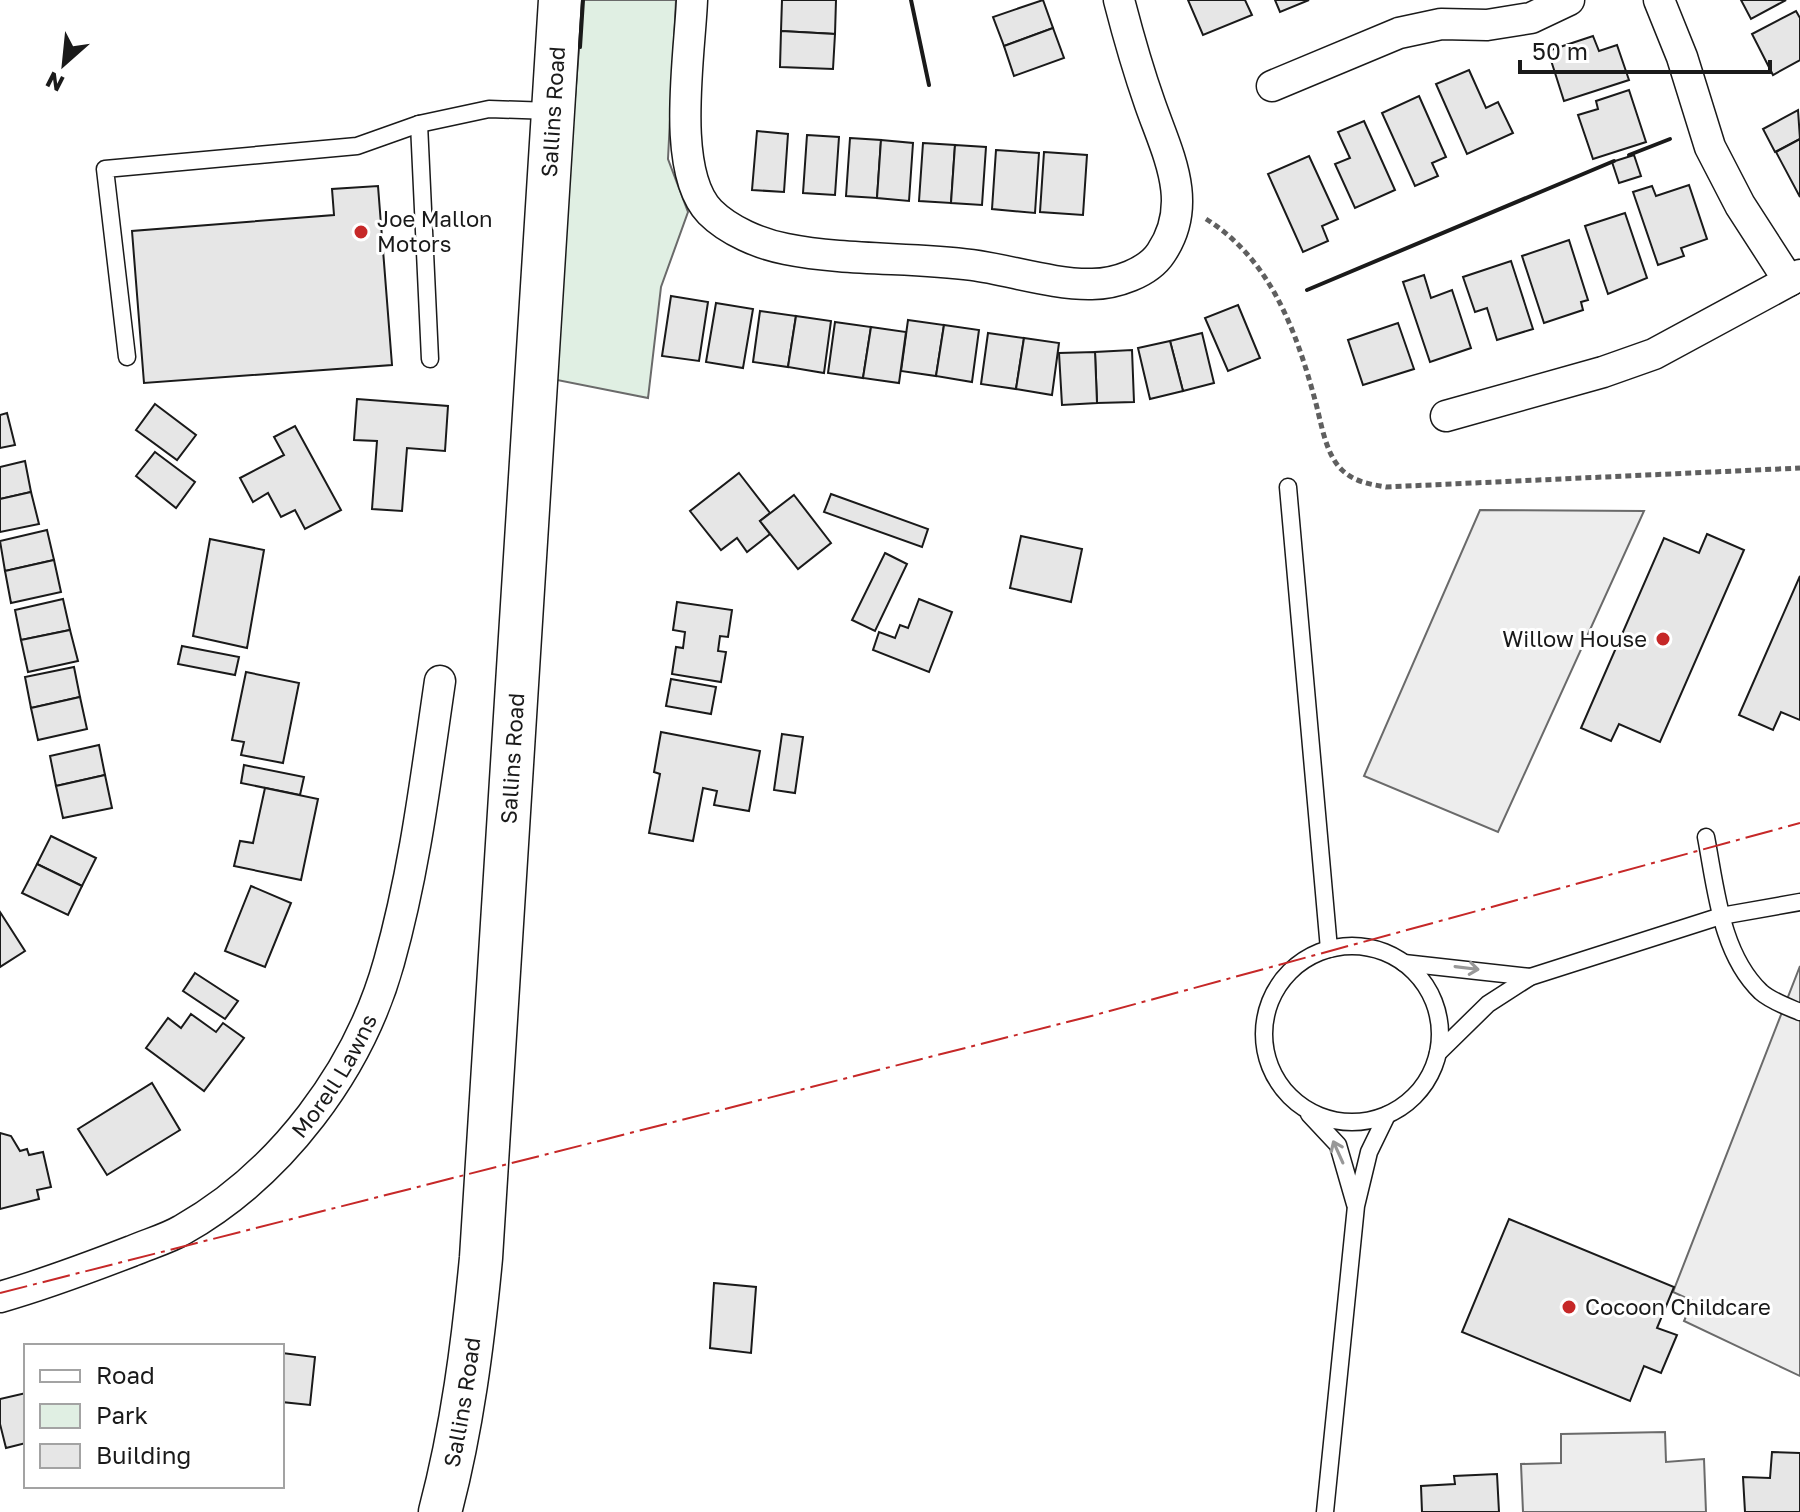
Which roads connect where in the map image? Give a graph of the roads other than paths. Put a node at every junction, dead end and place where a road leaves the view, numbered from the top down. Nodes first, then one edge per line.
1 (560, 0) edge
2 (692, 0) edge
3 (1119, 0) edge
4 (1569, 0) edge
5 (1659, 0) edge
6 (1272, 86) dead end
7 (553, 111) junction
8 (419, 124) junction
9 (1795, 278) edge
10 (127, 357) dead end
11 (430, 359) dead end
12 (1446, 416) dead end
13 (1288, 487) dead end
14 (440, 681) dead end
15 (1706, 837) dead end
16 (1800, 902) edge
17 (1721, 916) junction
18 (1329, 949) junction
19 (1404, 963) junction
20 (1530, 977) junction
21 (1800, 1012) edge
22 (1438, 1053) junction
23 (1303, 1107) junction
24 (1387, 1115) junction
25 (1356, 1206) junction
26 (0, 1297) edge
27 (440, 1512) edge
28 (1325, 1512) edge

1 - 7 main road, Sallins Road
2 - 3 street
4 - 6 street
5 - 9 street
7 - 8 lane
7 - 27 main road, Sallins Road
8 - 10 lane
8 - 11 lane
9 - 12 street
13 - 18 lane
14 - 26 street, Morell Lawns
15 - 17 lane
16 - 17 lane
17 - 20 lane
17 - 21 lane
18 - 19 lane
18 - 23 lane
19 -> 20 lane
19 - 22 lane
20 - 22 lane
22 - 24 lane
23 - 24 lane
25 -> 23 lane
24 - 25 lane
25 - 28 lane

